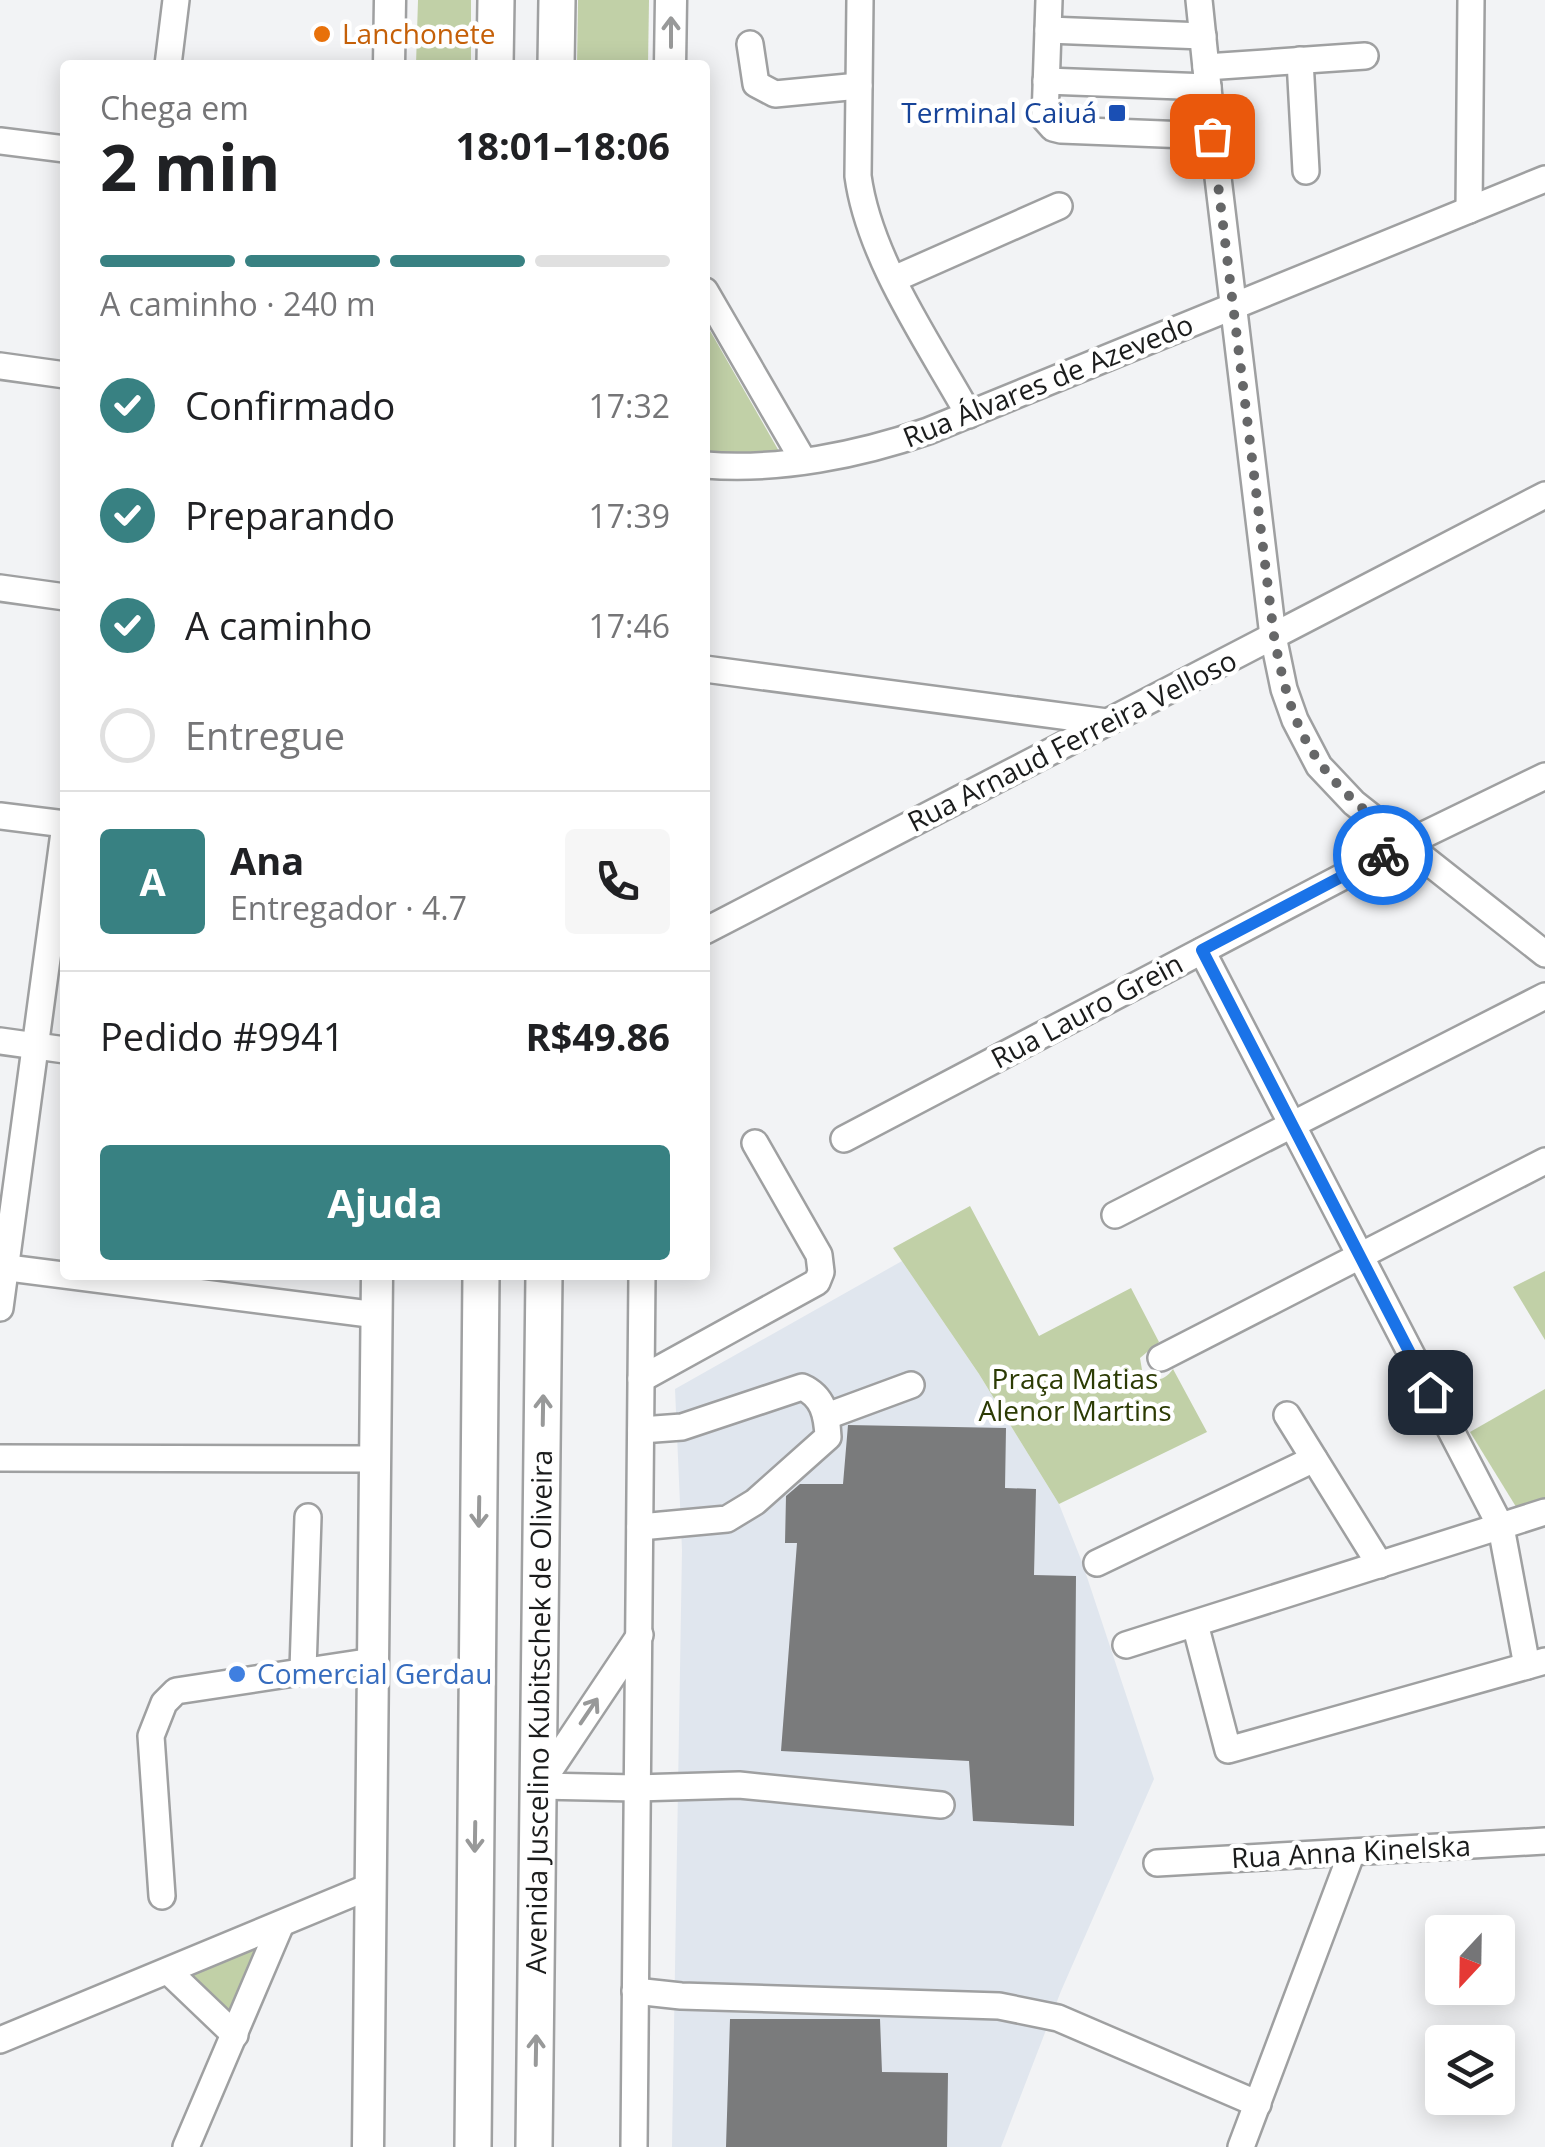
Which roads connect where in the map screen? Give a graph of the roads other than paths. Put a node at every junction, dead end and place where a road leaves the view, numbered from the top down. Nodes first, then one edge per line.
1 (176, 0) edge
2 (390, 0) edge
3 (671, 0) edge
4 (860, 0) edge
5 (1049, 0) edge
6 (1200, 0) edge
7 (1471, 0) edge
8 (496, 1) edge
9 (557, 7) edge
10 (1048, 30) junction
11 (1203, 36) junction
12 (750, 44) dead end
13 (1365, 56) dead end
14 (169, 60) edge
15 (389, 60) edge
16 (496, 60) edge
17 (556, 60) edge
18 (670, 60) edge
19 (1300, 60) junction
20 (1207, 77) junction
21 (1046, 82) junction
22 (859, 86) junction
23 (1212, 136) junction
24 (0, 141) edge
25 (60, 148) edge
26 (1306, 172) dead end
27 (1545, 178) edge
28 (1059, 206) dead end
29 (1469, 210) junction
30 (894, 278) junction
31 (710, 300) edge
32 (1233, 307) junction
33 (0, 366) edge
34 (60, 374) edge
35 (969, 415) junction
36 (803, 460) junction
37 (710, 465) edge
38 (1545, 495) edge
39 (0, 588) edge
40 (60, 597) edge
41 (1274, 636) junction
42 (710, 670) edge
43 (1108, 722) junction
44 (1545, 776) edge
45 (0, 816) edge
46 (60, 824) edge
47 (1405, 844) junction
48 (60, 863) edge
49 (710, 928) edge
50 (1202, 950) junction
51 (1545, 954) edge
52 (1545, 996) edge
53 (0, 1041) edge
54 (36, 1046) junction
55 (60, 1049) edge
56 (1292, 1125) junction
57 (844, 1139) dead end
58 (755, 1143) dead end
59 (1545, 1161) edge
60 (1115, 1215) dead end
61 (1360, 1256) junction
62 (3, 1267) edge
63 (60, 1274) edge
64 (104, 1280) edge
65 (377, 1280) edge
66 (471, 1280) edge
67 (481, 1280) edge
68 (544, 1280) edge
69 (642, 1280) edge
70 (0, 1308) edge
71 (376, 1315) junction
72 (1161, 1358) dead end
73 (480, 1372) junction
74 (642, 1379) junction
75 (911, 1385) dead end
76 (828, 1416) junction
77 (1287, 1416) dead end
78 (641, 1430) junction
79 (0, 1458) edge
80 (375, 1459) junction
81 (1314, 1459) junction
82 (1545, 1512) edge
83 (308, 1517) dead end
84 (640, 1527) junction
85 (1500, 1527) junction
86 (1097, 1563) dead end
87 (1380, 1565) junction
88 (1195, 1624) junction
89 (640, 1635) junction
90 (1126, 1646) dead end
91 (373, 1661) junction
92 (1536, 1663) edge
93 (303, 1670) junction
94 (539, 1786) junction
95 (636, 1788) junction
96 (941, 1804) dead end
97 (1545, 1841) edge
98 (1352, 1852) junction
99 (1157, 1863) dead end
100 (370, 1886) junction
101 (162, 1896) dead end
102 (280, 1924) junction
103 (168, 1970) junction
104 (635, 1991) junction
105 (236, 2035) junction
106 (0, 2040) edge
107 (1258, 2104) junction
108 (186, 2147) edge
109 (368, 2147) edge
110 (473, 2147) edge
111 (534, 2147) edge
112 (634, 2147) edge
113 (1241, 2147) edge

1 - 14 street
2 - 15 main road
18 -> 3 main road
4 - 22 street
5 - 10 street
6 - 11 street
7 - 29 street
8 - 16 highway
9 - 17 highway
10 - 11 street
10 - 21 street
11 - 20 street
12 - 22 street
13 - 19 street
19 - 20 street
19 - 26 street
20 - 21 street
20 - 23 street
21 - 23 street
22 - 30 street
23 - 32 street
24 - 25 street
27 - 29 street, Rua Álvares de Azevedo
28 - 30 street
29 - 32 street, Rua Álvares de Azevedo
30 - 35 street
31 - 36 street
32 - 35 street, Rua Álvares de Azevedo
32 - 41 street
33 - 34 street
35 - 36 street, Rua Álvares de Azevedo
36 - 37 street, Rua Álvares de Azevedo
38 - 41 street, Rua Arnaud Ferreira Velloso
39 - 40 street
41 - 43 street, Rua Arnaud Ferreira Velloso
41 - 47 street
42 - 43 street
43 - 49 street, Rua Arnaud Ferreira Velloso
44 - 47 street, Rua Lauro Grein
45 - 46 street
47 - 50 street, Rua Lauro Grein
47 - 51 street
48 - 54 street
50 - 56 street
50 - 57 street, Rua Lauro Grein
52 - 56 street
53 - 54 street
54 - 55 street
54 - 62 street
56 - 60 street
56 - 61 street
58 - 74 street
59 - 61 street
61 - 72 street
61 - 85 street
62 - 63 street
62 - 70 street
64 - 71 street
65 - 71 main road
66 - 73 highway
67 - 73 highway
94 -> 68 highway, Avenida Juscelino Kubitschek de Oliveira
69 - 74 street
71 - 80 main road
73 -> 110 highway
74 - 78 street
75 - 76 street
76 - 78 street
76 - 84 street
77 - 81 street
78 - 84 street
79 - 80 street
80 - 91 main road
81 - 86 street
81 - 87 street
82 - 85 street
83 - 93 street
84 - 89 street
85 - 87 street
85 - 92 street
87 - 88 street
88 - 90 street
88 - 92 street
94 -> 89 street
89 - 95 street
91 - 93 street
91 - 100 main road
93 - 101 street
94 - 95 street
111 -> 94 highway, Avenida Juscelino Kubitschek de Oliveira
95 - 96 street
95 - 104 street
97 - 98 street, Rua Anna Kinelska
98 - 99 street, Rua Anna Kinelska
98 - 107 street
100 - 102 street
100 - 109 main road
102 - 103 street
102 - 105 street
103 - 105 street
103 - 106 street
104 - 107 street
104 - 112 street
105 - 108 street
107 - 113 street

